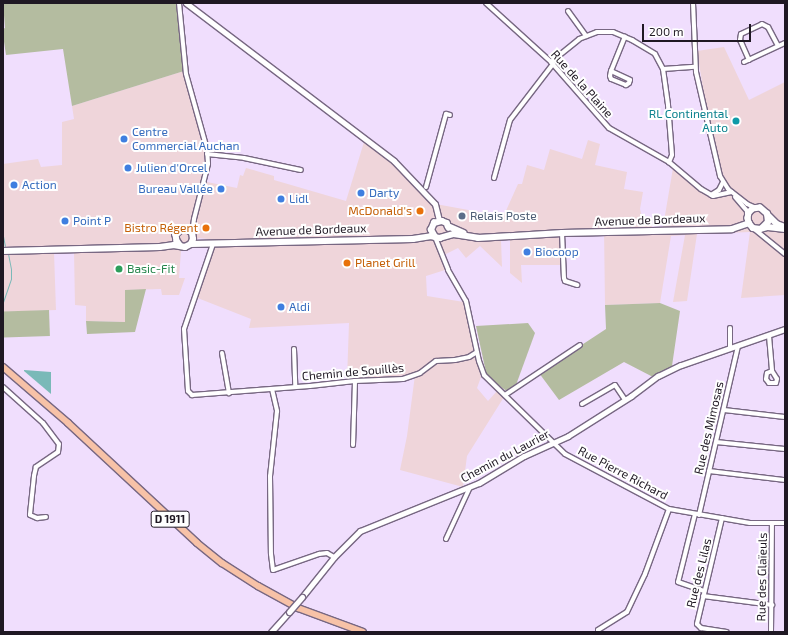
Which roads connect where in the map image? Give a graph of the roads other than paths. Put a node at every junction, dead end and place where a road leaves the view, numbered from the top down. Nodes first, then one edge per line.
1 (179, 3) edge
2 (186, 3) edge
3 (486, 3) edge
4 (694, 3) edge
5 (568, 11) dead end
6 (586, 36) junction
7 (625, 37) junction
8 (785, 43) edge
9 (778, 46) junction
10 (749, 60) junction
11 (744, 62) dead end
12 (552, 63) junction
13 (696, 67) junction
14 (663, 69) junction
15 (611, 71) junction
16 (450, 115) dead end
17 (207, 154) junction
18 (669, 162) junction
19 (301, 170) dead end
20 (494, 178) dead end
21 (723, 182) junction
22 (426, 187) dead end
23 (732, 192) junction
24 (711, 195) junction
25 (757, 208) junction
26 (767, 214) junction
27 (748, 215) junction
28 (194, 219) junction
29 (439, 220) junction
30 (748, 223) junction
31 (432, 226) junction
32 (448, 226) junction
33 (753, 228) junction
34 (762, 228) junction
35 (785, 228) edge
36 (184, 229) junction
37 (512, 233) junction
38 (562, 233) junction
39 (552, 234) junction
40 (192, 235) junction
41 (176, 236) junction
42 (445, 236) junction
43 (762, 236) junction
44 (435, 237) junction
45 (409, 238) junction
46 (491, 238) junction
47 (191, 244) junction
48 (213, 244) junction
49 (180, 245) junction
50 (440, 246) junction
51 (3, 248) edge
52 (3, 251) edge
53 (785, 254) edge
54 (576, 285) dead end
55 (730, 328) dead end
56 (785, 329) edge
57 (768, 336) junction
58 (580, 344) dead end
59 (738, 346) junction
60 (730, 348) junction
61 (294, 349) dead end
62 (477, 352) junction
63 (222, 354) dead end
64 (3, 367) edge
65 (772, 371) dead end
66 (355, 381) junction
67 (3, 387) edge
68 (295, 387) junction
69 (272, 389) junction
70 (229, 393) junction
71 (505, 395) junction
72 (625, 400) junction
73 (582, 404) dead end
74 (724, 410) junction
75 (785, 417) edge
76 (551, 442) junction
77 (716, 442) junction
78 (353, 445) dead end
79 (785, 449) edge
80 (709, 471) junction
81 (785, 480) edge
82 (470, 487) junction
83 (669, 509) junction
84 (697, 514) junction
85 (46, 518) dead end
86 (722, 518) junction
87 (772, 523) junction
88 (785, 523) edge
89 (446, 539) dead end
90 (334, 557) junction
91 (704, 591) junction
92 (703, 596) junction
93 (772, 605) junction
94 (271, 632) edge
95 (363, 632) edge
96 (598, 632) edge
97 (728, 632) edge
98 (771, 632) edge

1 - 17 street
2 - 29 street
3 - 12 street, Rue de la Plaine
4 - 13 street
5 - 6 street
6 - 7 street
6 - 12 street
7 - 14 street
7 - 15 street
8 - 9 street
9 - 10 street
9 - 10 street
10 - 11 street
12 - 18 street, Rue de la Plaine
12 - 20 street
13 - 14 street
13 - 21 street
14 - 18 street
15 - 15 street
16 - 22 street
17 - 19 street
17 - 28 street
18 - 24 street, Rue de la Plaine
21 - 23 street
21 - 24 street
23 - 24 street
23 - 25 street
23 - 27 street
25 - 26 main road
25 - 27 main road
26 - 34 main road
26 - 35 main road
27 - 30 main road
28 - 36 street
28 - 40 street
29 - 31 main road
29 - 32 main road
30 - 33 main road
30 - 38 main road, Avenue de Bordeaux
31 - 44 main road
31 - 45 main road, Avenue de Bordeaux
32 - 37 main road, Avenue de Bordeaux
32 - 42 main road
33 - 34 main road
33 - 43 street
34 - 35 main road
34 - 43 street
36 - 40 main road
36 - 41 main road
37 - 39 main road, Avenue de Bordeaux
37 - 46 main road
38 - 39 main road, Avenue de Bordeaux
38 - 54 street
39 - 46 main road, Avenue de Bordeaux
40 - 47 main road
40 - 48 main road, Avenue de Bordeaux
41 - 49 main road
41 - 51 main road
42 - 44 main road
42 - 46 main road, Avenue de Bordeaux
42 - 50 street
43 - 53 street
44 - 45 main road, Avenue de Bordeaux
44 - 50 street, Rue Pierre Richard
45 - 48 main road, Avenue de Bordeaux
47 - 48 main road, Avenue de Bordeaux
47 - 49 main road
48 - 70 street, Chemin de Souillès
49 - 52 main road
50 - 62 street, Rue Pierre Richard
55 - 60 street
56 - 57 street, Chemin du Laurier
57 - 59 street, Chemin du Laurier
57 - 65 street
58 - 71 street
59 - 60 street, Chemin du Laurier
59 - 74 street, Rue des Mimosas
60 - 72 street, Chemin du Laurier
61 - 68 street
62 - 66 street, Chemin de Souillès
62 - 71 street, Rue Pierre Richard
63 - 70 street
64 - 95 main road, D 1911
66 - 68 street, Chemin de Souillès
66 - 78 street
67 - 85 street
68 - 69 street, Chemin de Souillès
69 - 70 street, Chemin de Souillès
69 - 90 street
71 - 76 street, Rue Pierre Richard
72 - 73 street
72 - 76 street, Chemin du Laurier
74 - 75 street
74 - 77 street, Rue des Mimosas
76 - 82 street, Chemin du Laurier
76 - 83 street, Rue Pierre Richard
77 - 79 street
77 - 80 street, Rue des Mimosas
80 - 81 street
80 - 84 street, Rue des Mimosas
82 - 89 street
82 - 90 street, Chemin du Laurier
83 - 84 street, Rue Pierre Richard
83 - 96 street
84 - 86 street, Rue Pierre Richard
84 - 91 street, Rue des Mimosas
86 - 87 street, Rue Pierre Richard
86 - 91 street, Rue des Lilas
87 - 88 street, Rue Pierre Richard
87 - 93 street, Rue des Glaïeuls
90 - 94 street, Chemin du Laurier, bridge
91 - 92 street, Rue des Lilas
92 - 93 street
92 - 97 street, Rue des Lilas
93 - 98 street, Rue des Glaïeuls

